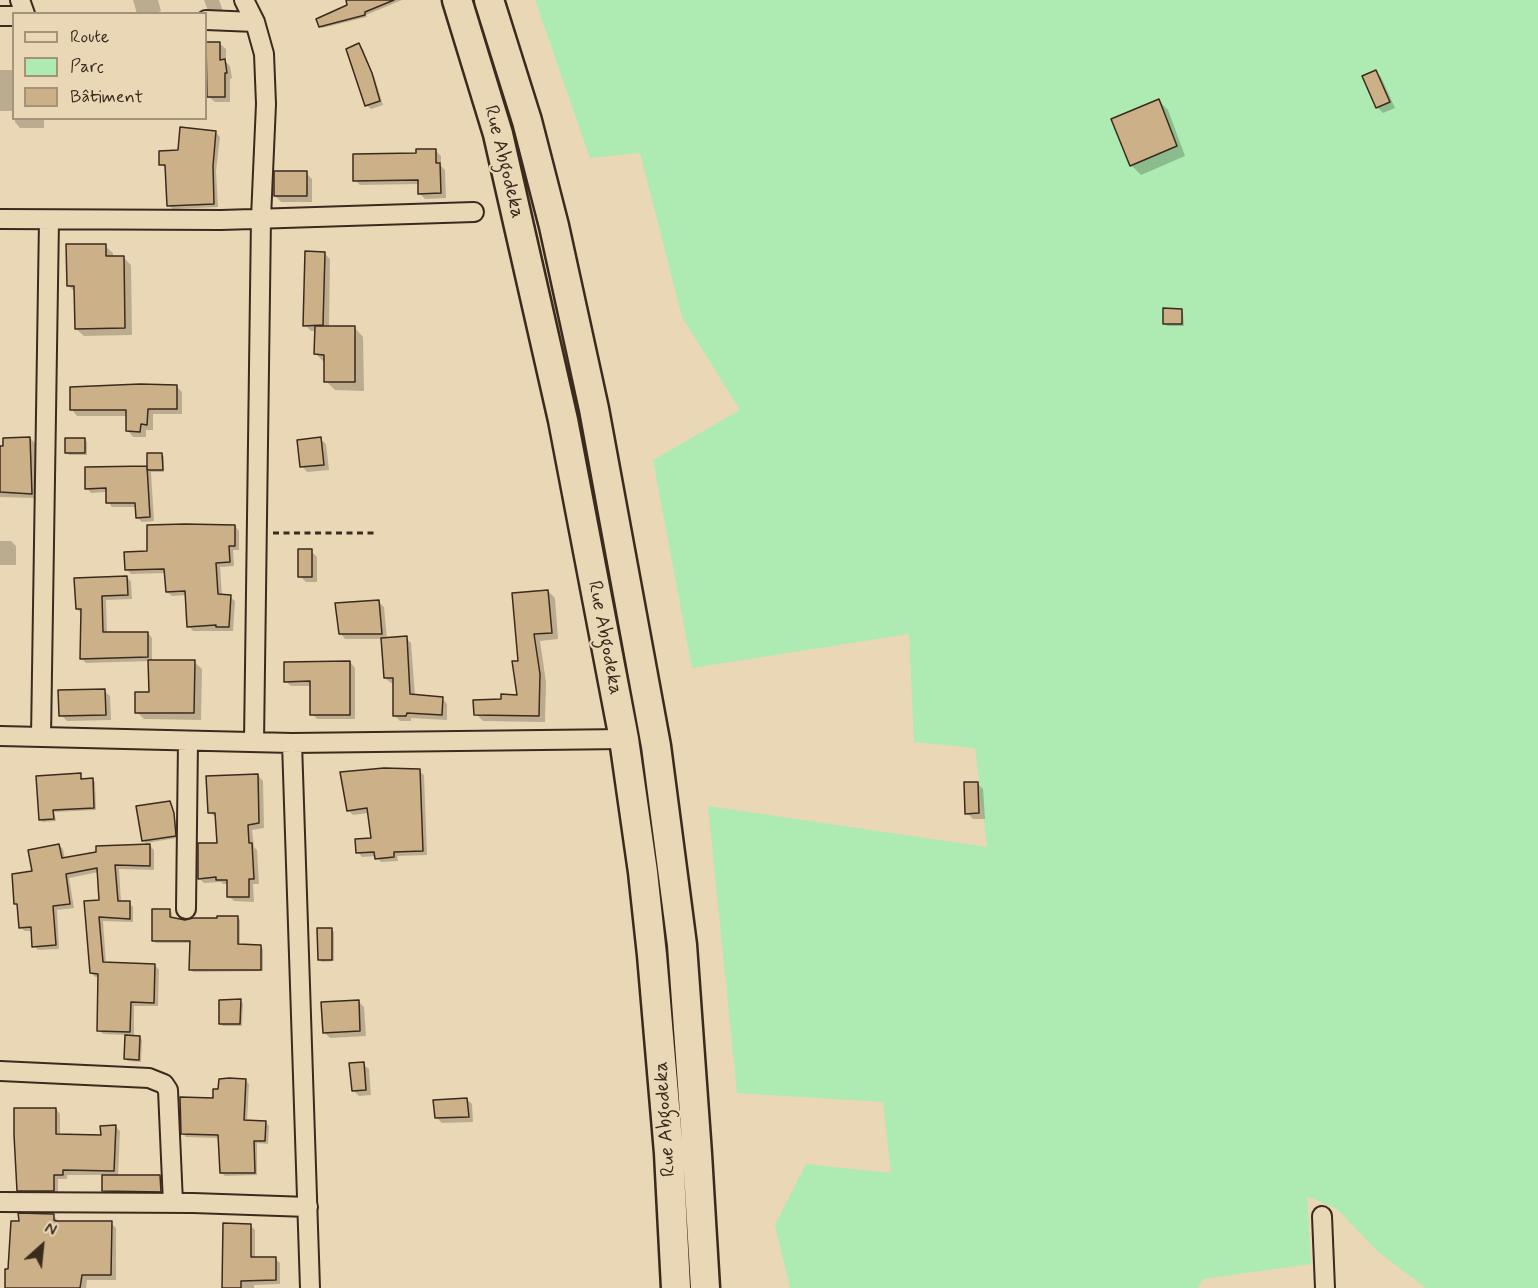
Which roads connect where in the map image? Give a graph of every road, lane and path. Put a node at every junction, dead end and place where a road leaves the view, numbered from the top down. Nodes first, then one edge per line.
1 (244, 0) edge
2 (457, 0) edge
3 (489, 0) edge
4 (207, 20) edge
5 (255, 22) junction
6 (474, 212) dead end
7 (261, 218) junction
8 (0, 219) edge
9 (49, 220) junction
10 (256, 533) junction
11 (378, 533) dead end
12 (0, 736) edge
13 (41, 737) junction
14 (624, 739) junction
15 (188, 741) junction
16 (254, 742) junction
17 (292, 743) junction
18 (186, 909) dead end
19 (0, 1071) edge
20 (0, 1202) edge
21 (173, 1203) junction
22 (308, 1207) junction
23 (1322, 1216) dead end
24 (310, 1288) edge
25 (676, 1288) edge
26 (705, 1288) edge
27 (1325, 1288) edge

1 - 5 street
2 - 14 main road, Rue Abgodeka
3 - 26 main road, Rue Abgodeka
4 - 5 street
5 - 7 street
6 - 7 street
7 - 9 street
7 - 10 street
8 - 9 street
9 - 13 street
10 - 11 path
10 - 16 street
12 - 13 street
13 - 15 street
14 - 17 street
14 - 25 main road, Rue Abgodeka
15 - 16 street
15 - 18 street
16 - 17 street
17 - 22 street
19 - 21 street
20 - 21 street
21 - 22 street
22 - 24 street
23 - 27 street

